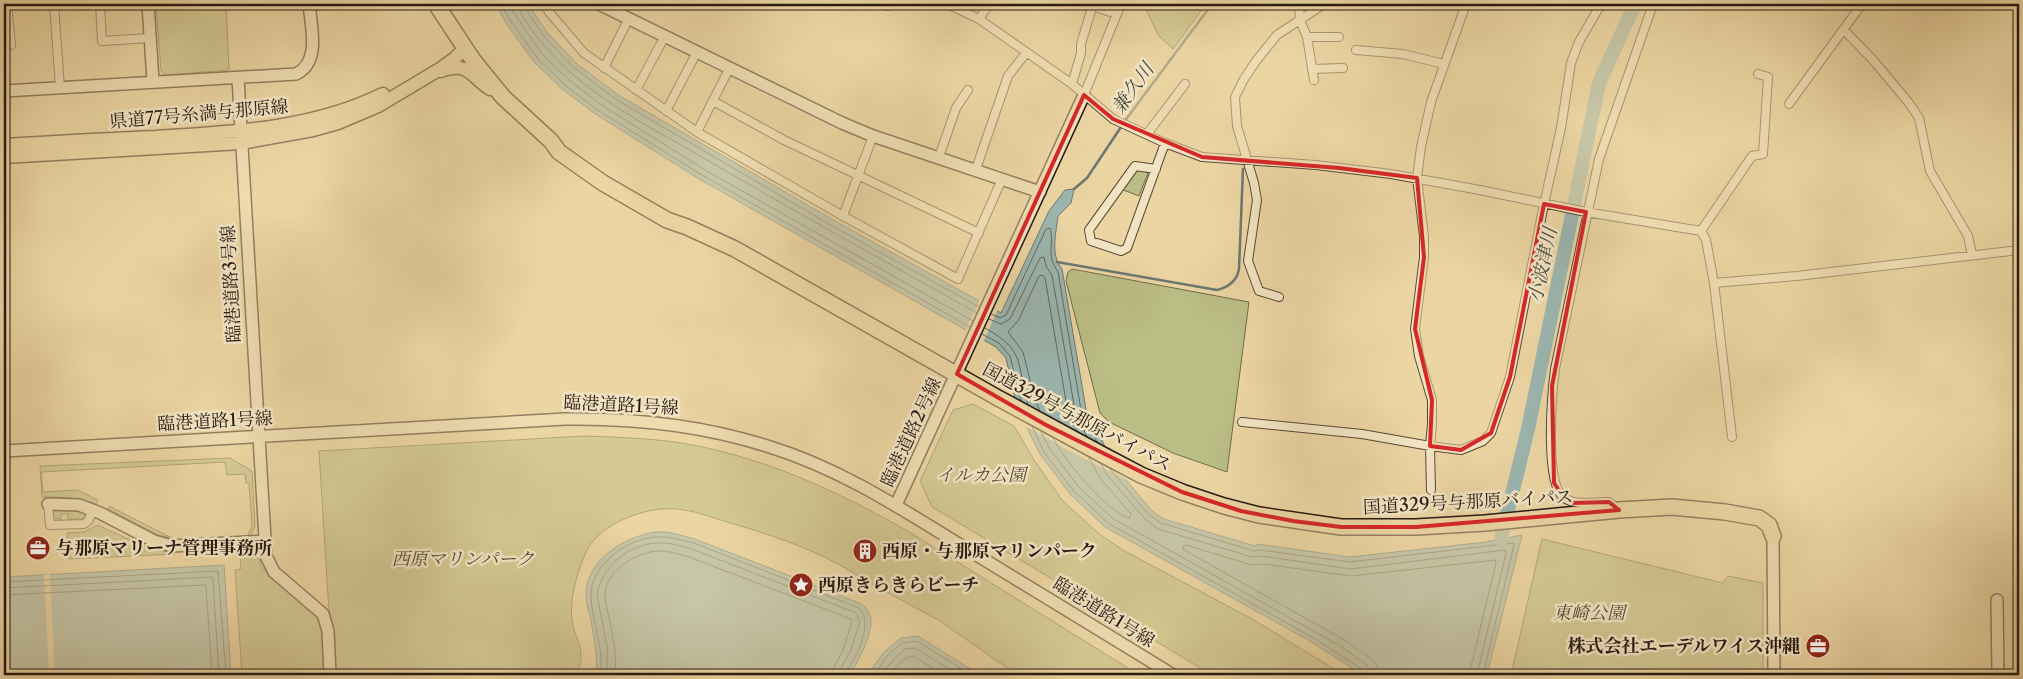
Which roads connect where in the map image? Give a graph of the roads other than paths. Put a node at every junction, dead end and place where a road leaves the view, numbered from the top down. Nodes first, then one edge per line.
1 (7, 4) edge
2 (54, 4) edge
3 (100, 4) edge
4 (148, 4) edge
5 (309, 4) edge
6 (436, 4) edge
7 (544, 4) edge
8 (599, 4) edge
9 (947, 4) edge
10 (989, 4) edge
11 (1091, 4) edge
12 (1121, 4) edge
13 (1299, 4) edge
14 (1324, 4) edge
15 (1466, 4) edge
16 (1601, 4) edge
17 (1653, 4) edge
18 (1862, 4) edge
19 (1110, 12) dead end
20 (629, 18) junction
21 (979, 19) junction
22 (1300, 20) junction
23 (1844, 30) junction
24 (665, 36) junction
25 (1307, 37) junction
26 (1339, 37) dead end
27 (150, 38) junction
28 (4, 46) edge
29 (464, 48) junction
30 (1356, 50) dead end
31 (697, 52) junction
32 (1026, 53) junction
33 (1444, 64) junction
34 (604, 68) junction
35 (1343, 68) dead end
36 (729, 69) junction
37 (1312, 69) junction
38 (1758, 74) dead end
39 (426, 76) junction
40 (238, 78) junction
41 (1314, 80) dead end
42 (153, 81) junction
43 (1072, 84) junction
44 (1185, 84) dead end
45 (60, 88) junction
46 (636, 90) junction
47 (968, 90) dead end
48 (4, 91) edge
49 (1084, 95) junction
50 (503, 97) junction
51 (713, 100) junction
52 (1789, 104) dead end
53 (666, 111) junction
54 (697, 132) junction
55 (1147, 134) junction
56 (874, 136) junction
57 (240, 137) junction
58 (1165, 143) junction
59 (4, 145) edge
60 (4, 157) edge
61 (939, 157) junction
62 (1246, 160) junction
63 (976, 169) junction
64 (1156, 169) junction
65 (858, 176) junction
66 (1417, 178) junction
67 (1002, 179) junction
68 (1040, 192) junction
69 (1544, 204) junction
70 (1583, 212) junction
71 (843, 216) junction
72 (1701, 231) junction
73 (979, 233) junction
74 (2019, 250) edge
75 (1972, 255) junction
76 (1714, 283) junction
77 (1279, 297) dead end
78 (957, 374) junction
79 (1242, 422) dead end
80 (258, 436) junction
81 (1732, 437) dead end
82 (1430, 446) junction
83 (4, 451) edge
84 (1431, 490) dead end
85 (48, 504) joint
86 (896, 505) junction
87 (93, 510) junction
88 (1619, 510) junction
89 (1773, 536) joint
90 (265, 541) junction
91 (1997, 600) dead end
92 (330, 675) edge
93 (1173, 675) edge
94 (1774, 675) edge
95 (1998, 675) edge

1 - 28 street
2 - 45 street
3 - 27 street
4 - 27 street
5 - 40 street
6 - 29 highway, 国道329号与那原バイパス
7 - 34 street
8 - 20 street
9 - 21 street
10 - 21 street
11 - 19 street
11 - 43 street
12 - 49 street
13 - 22 street
14 - 22 street
15 - 33 street
16 - 69 street
17 - 70 street
18 - 23 street
20 - 24 street
20 - 34 street
21 - 32 street
22 - 25 street
22 - 62 street
23 - 52 street
23 - 75 street
24 - 31 street
24 - 46 street
25 - 26 street
25 - 37 street
27 - 42 street
29 - 39 main road, 県道77号糸満与那原線
29 - 50 highway, 国道329号与那原バイパス
29 - 57 main road, 県道77号糸満与那原線
30 - 33 street
31 - 36 street
31 - 53 street
32 - 43 street
32 - 63 street
33 - 66 street
34 - 46 street
35 - 37 street
36 - 51 street
36 - 56 street
37 - 41 street
38 - 72 street
39 - 50 main road
39 - 57 main road, 県道77号糸満与那原線
40 - 42 street
40 - 57 street, 臨港道路3号線
42 - 45 street
43 - 49 street
44 - 55 street
45 - 48 street
46 - 53 street
47 - 61 street
49 - 55 street
49 - 68 street, 臨港道路2号線
50 - 78 highway, 国道329号与那原バイパス
51 - 54 street
51 - 65 street
53 - 54 street
54 - 71 street
55 - 58 street
56 - 61 street
56 - 65 street
57 - 59 main road, 県道77号糸満与那原線
57 - 60 main road, 県道77号糸満与那原線
57 - 80 street, 臨港道路3号線
58 - 62 street
58 - 64 street
61 - 63 street
62 - 66 street
62 - 77 street
63 - 67 street
64 - 64 street
65 - 71 street
65 - 73 street
66 - 69 street
66 - 82 street
67 - 68 street
67 - 73 street
68 - 78 street, 臨港道路2号線
69 - 70 street
69 - 82 street
70 - 72 street
70 - 88 street
71 - 73 street
72 - 76 street
74 - 75 street
75 - 76 street
76 - 81 street
78 - 86 street, 臨港道路2号線
78 - 88 highway, 国道329号与那原バイパス
79 - 82 street
80 - 83 street, 臨港道路1号線
80 - 86 street, 臨港道路1号線
80 - 90 street, 臨港道路3号線
82 - 84 street
85 - 87 street
85 - 87 street
86 - 93 street, 臨港道路1号線
87 - 90 street
88 - 89 highway, 国道329号与那原バイパス
89 - 94 street
90 - 92 street, 臨港道路3号線
91 - 95 street

